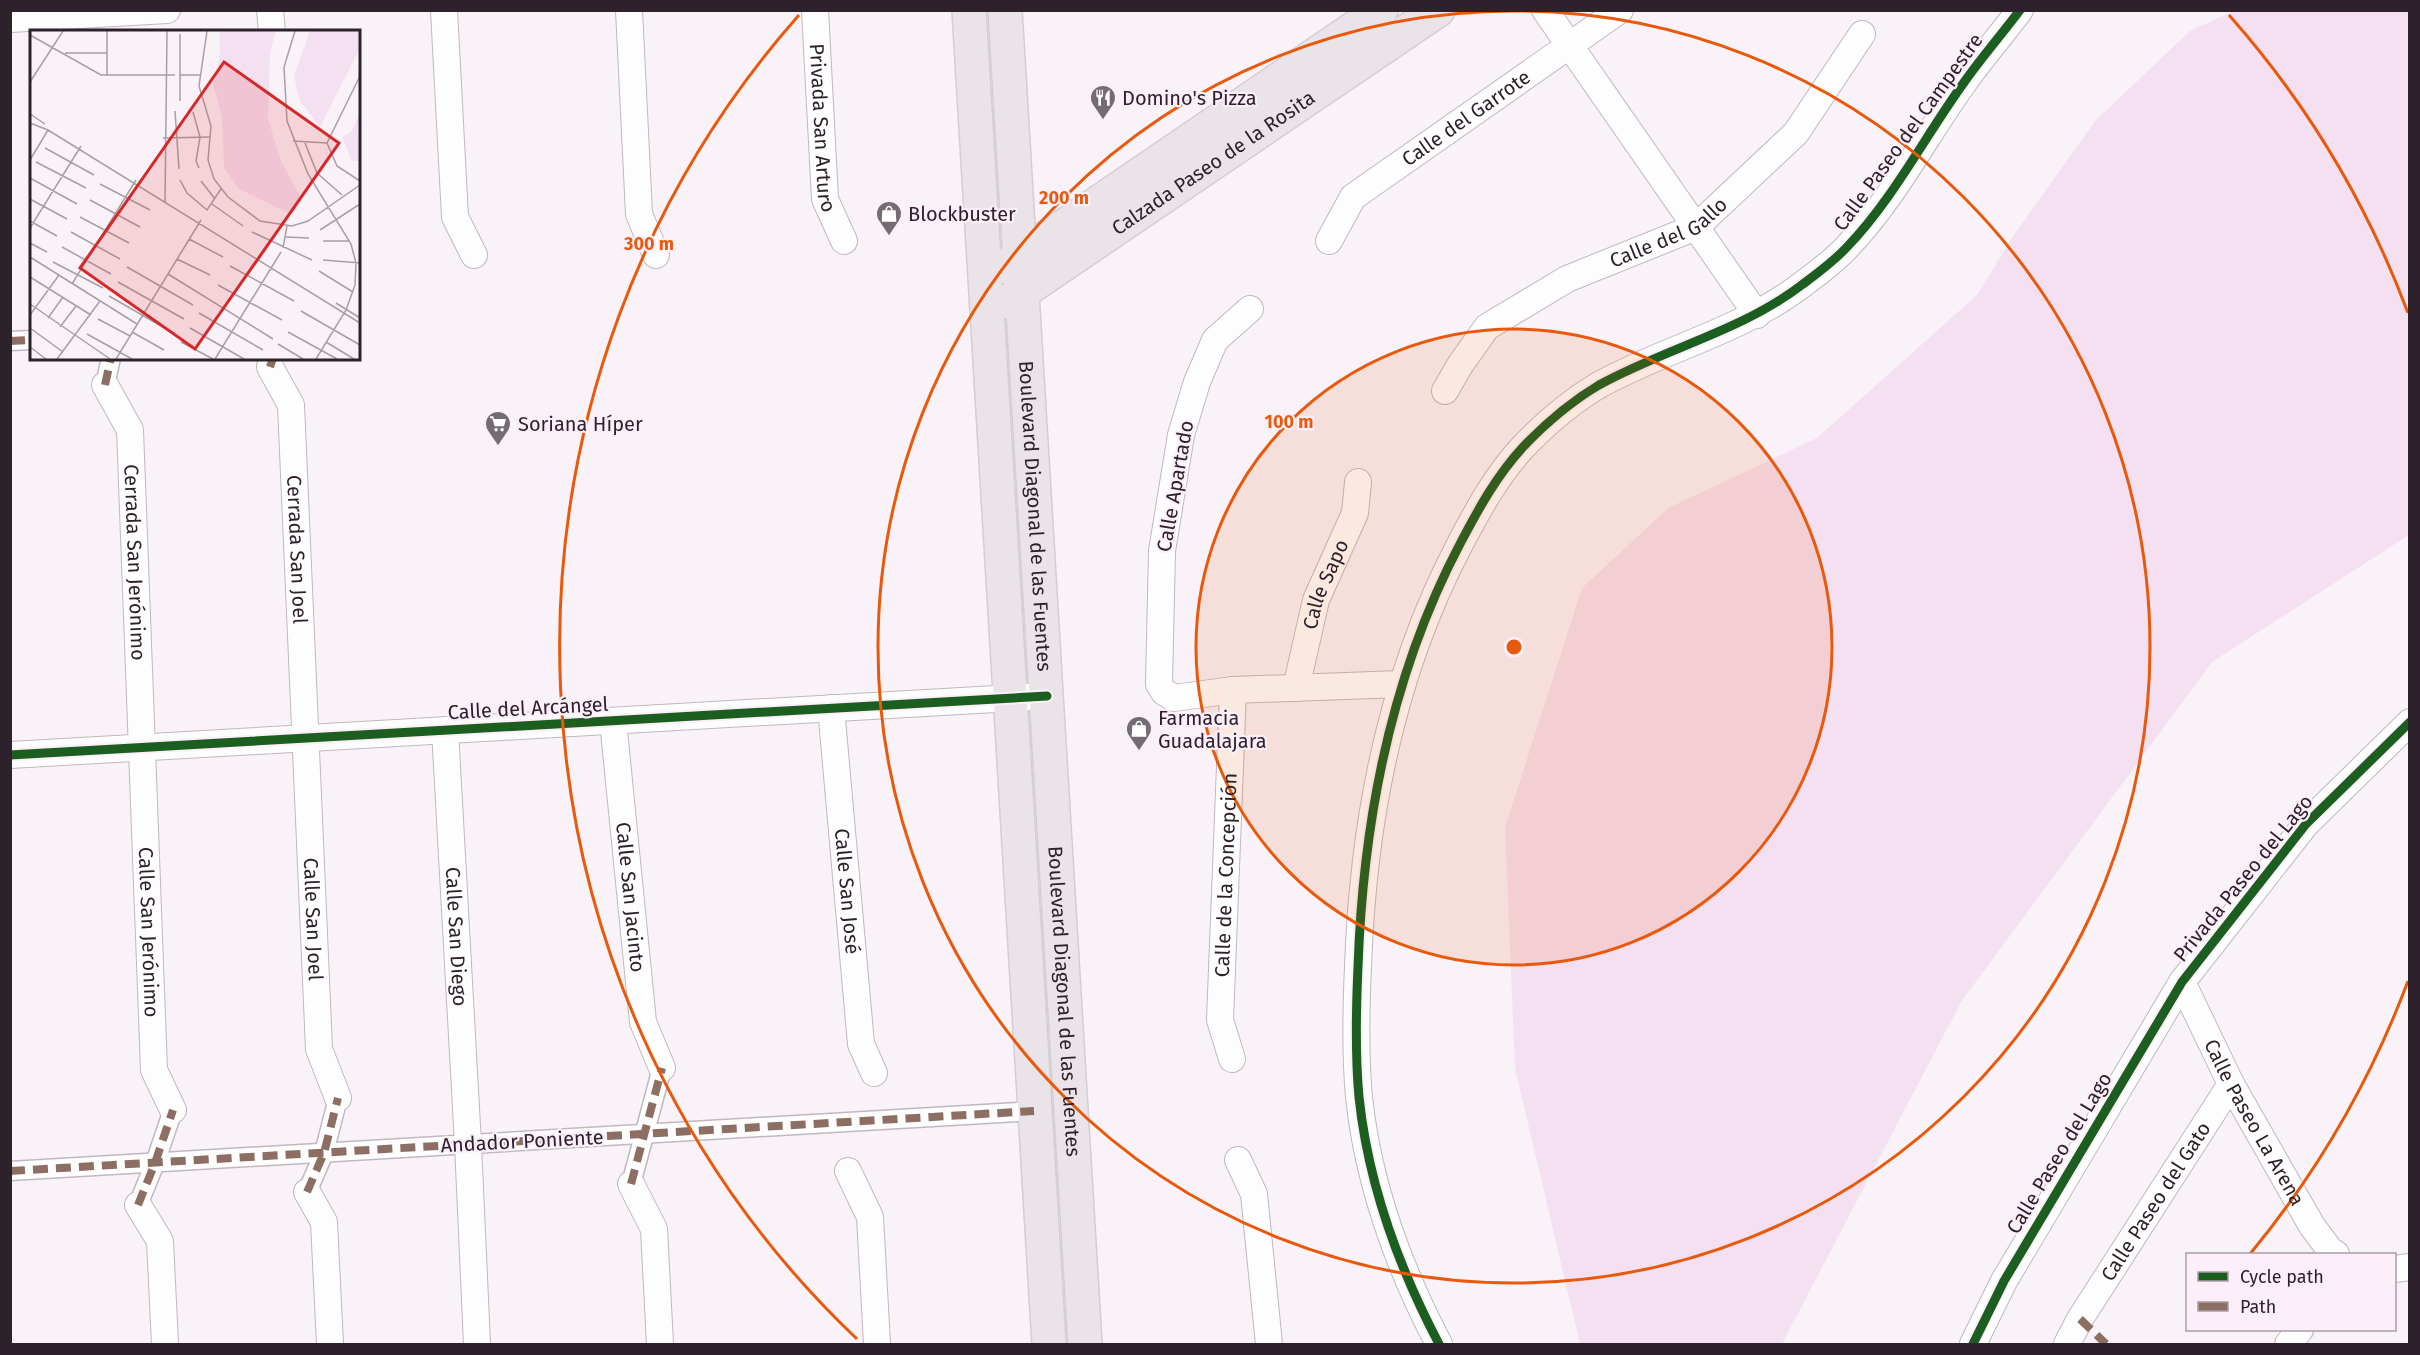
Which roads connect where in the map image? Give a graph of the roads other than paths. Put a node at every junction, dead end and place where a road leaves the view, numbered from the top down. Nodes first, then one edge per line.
1 (167, 10) edge
2 (270, 10) edge
3 (444, 10) edge
4 (629, 10) edge
5 (815, 10) edge
6 (969, 10) edge
7 (1005, 10) edge
8 (1381, 10) edge
9 (1438, 10) edge
10 (1545, 10) edge
11 (1620, 10) edge
12 (2020, 10) edge
13 (10, 19) edge
14 (107, 19) edge
15 (272, 30) edge
16 (1862, 34) dead end
17 (1570, 46) junction
18 (1696, 227) junction
19 (844, 241) dead end
20 (1329, 241) dead end
21 (474, 255) dead end
22 (656, 255) dead end
23 (1020, 256) junction
24 (985, 279) junction
25 (1023, 292) junction
26 (1250, 309) dead end
27 (1757, 315) junction
28 (987, 317) junction
29 (30, 340) edge
30 (10, 341) edge
31 (111, 360) edge
32 (272, 363) edge
33 (105, 384) joint
34 (1445, 391) dead end
35 (1358, 482) dead end
36 (1401, 684) junction
37 (1296, 688) junction
38 (1233, 690) junction
39 (1047, 696) junction
40 (1010, 698) junction
41 (831, 708) junction
42 (614, 721) junction
43 (2409, 722) edge
44 (445, 730) junction
45 (306, 737) junction
46 (142, 748) junction
47 (10, 755) edge
48 (2182, 982) junction
49 (1232, 1059) dead end
50 (662, 1068) joint
51 (874, 1073) dead end
52 (2231, 1084) junction
53 (338, 1098) joint
54 (173, 1110) joint
55 (1034, 1111) junction
56 (644, 1134) junction
57 (468, 1144) junction
58 (324, 1153) junction
59 (1238, 1160) dead end
60 (156, 1163) junction
61 (10, 1171) edge
62 (848, 1171) dead end
63 (631, 1184) joint
64 (307, 1192) joint
65 (138, 1204) joint
66 (2334, 1253) edge
67 (2298, 1331) edge
68 (165, 1344) edge
69 (330, 1344) edge
70 (477, 1344) edge
71 (660, 1344) edge
72 (877, 1344) edge
73 (1049, 1344) edge
74 (1085, 1344) edge
75 (1269, 1344) edge
76 (1439, 1344) edge
77 (1972, 1344) edge
78 (2067, 1344) edge
79 (2288, 1344) edge

1 - 14 street
2 - 15 street
3 - 21 street
4 - 22 street
5 - 19 street, Privada San Arturo
6 - 24 main road, Boulevard Diagonal de las Fuentes
7 - 23 main road, Boulevard Diagonal de las Fuentes
8 - 23 main road, Calzada Paseo de la Rosita
9 - 25 main road, Calzada Paseo de la Rosita
10 - 17 street
11 - 17 street, Calle del Garrote
12 - 27 street, Calle Paseo del Campestre
13 - 14 street
16 - 18 street, Calle del Gallo
17 - 18 street
17 - 20 street, Calle del Garrote
18 - 27 street
18 - 34 street, Calle del Gallo
23 - 24 main road, Calzada Paseo de la Rosita
23 - 25 main road, Boulevard Diagonal de las Fuentes
24 - 28 main road, Boulevard Diagonal de las Fuentes
25 - 28 main road, Calzada Paseo de la Rosita
25 - 39 main road, Boulevard Diagonal de las Fuentes
26 - 38 street, Calle Apartado
27 - 36 street, Calle Paseo del Campestre
28 - 40 main road, Boulevard Diagonal de las Fuentes
29 - 30 street
31 - 33 street
32 - 45 street, Cerrada San Joel
33 - 46 street, Cerrada San Jerónimo
35 - 37 street, Calle Sapo
36 - 37 street
36 - 76 street, Calle Paseo del Campestre
37 - 38 street
38 - 49 street, Calle de la Concepción
39 - 40 street, Calle del Arcángel
39 - 74 main road, Boulevard Diagonal de las Fuentes
40 - 41 street, Calle del Arcángel
40 - 55 main road, Boulevard Diagonal de las Fuentes
41 - 42 street, Calle del Arcángel
41 - 51 street, Calle San José
42 - 44 street, Calle del Arcángel
42 - 50 street, Calle San Jacinto
43 - 48 street, Privada Paseo del Lago
44 - 45 street, Calle del Arcángel
44 - 57 street, Calle San Diego
45 - 46 street, Calle del Arcángel
45 - 53 street, Calle San Joel
46 - 47 street, Calle del Arcángel
46 - 54 street, Calle San Jerónimo
48 - 52 street, Calle Paseo La Arena
48 - 77 street, Calle Paseo del Lago
50 - 56 street
52 - 66 street, Calle Paseo La Arena
52 - 78 street, Calle Paseo del Gato
53 - 58 street
54 - 60 street
55 - 56 street, Andador Poniente
55 - 73 main road, Boulevard Diagonal de las Fuentes
56 - 57 street, Andador Poniente
56 - 63 street
57 - 58 street, Andador Poniente
57 - 70 street, Calle San Diego
58 - 60 street, Andador Poniente
58 - 64 street
59 - 75 street
60 - 61 street, Andador Poniente
60 - 65 street
62 - 72 street
63 - 71 street
64 - 69 street
65 - 68 street
67 - 79 street

